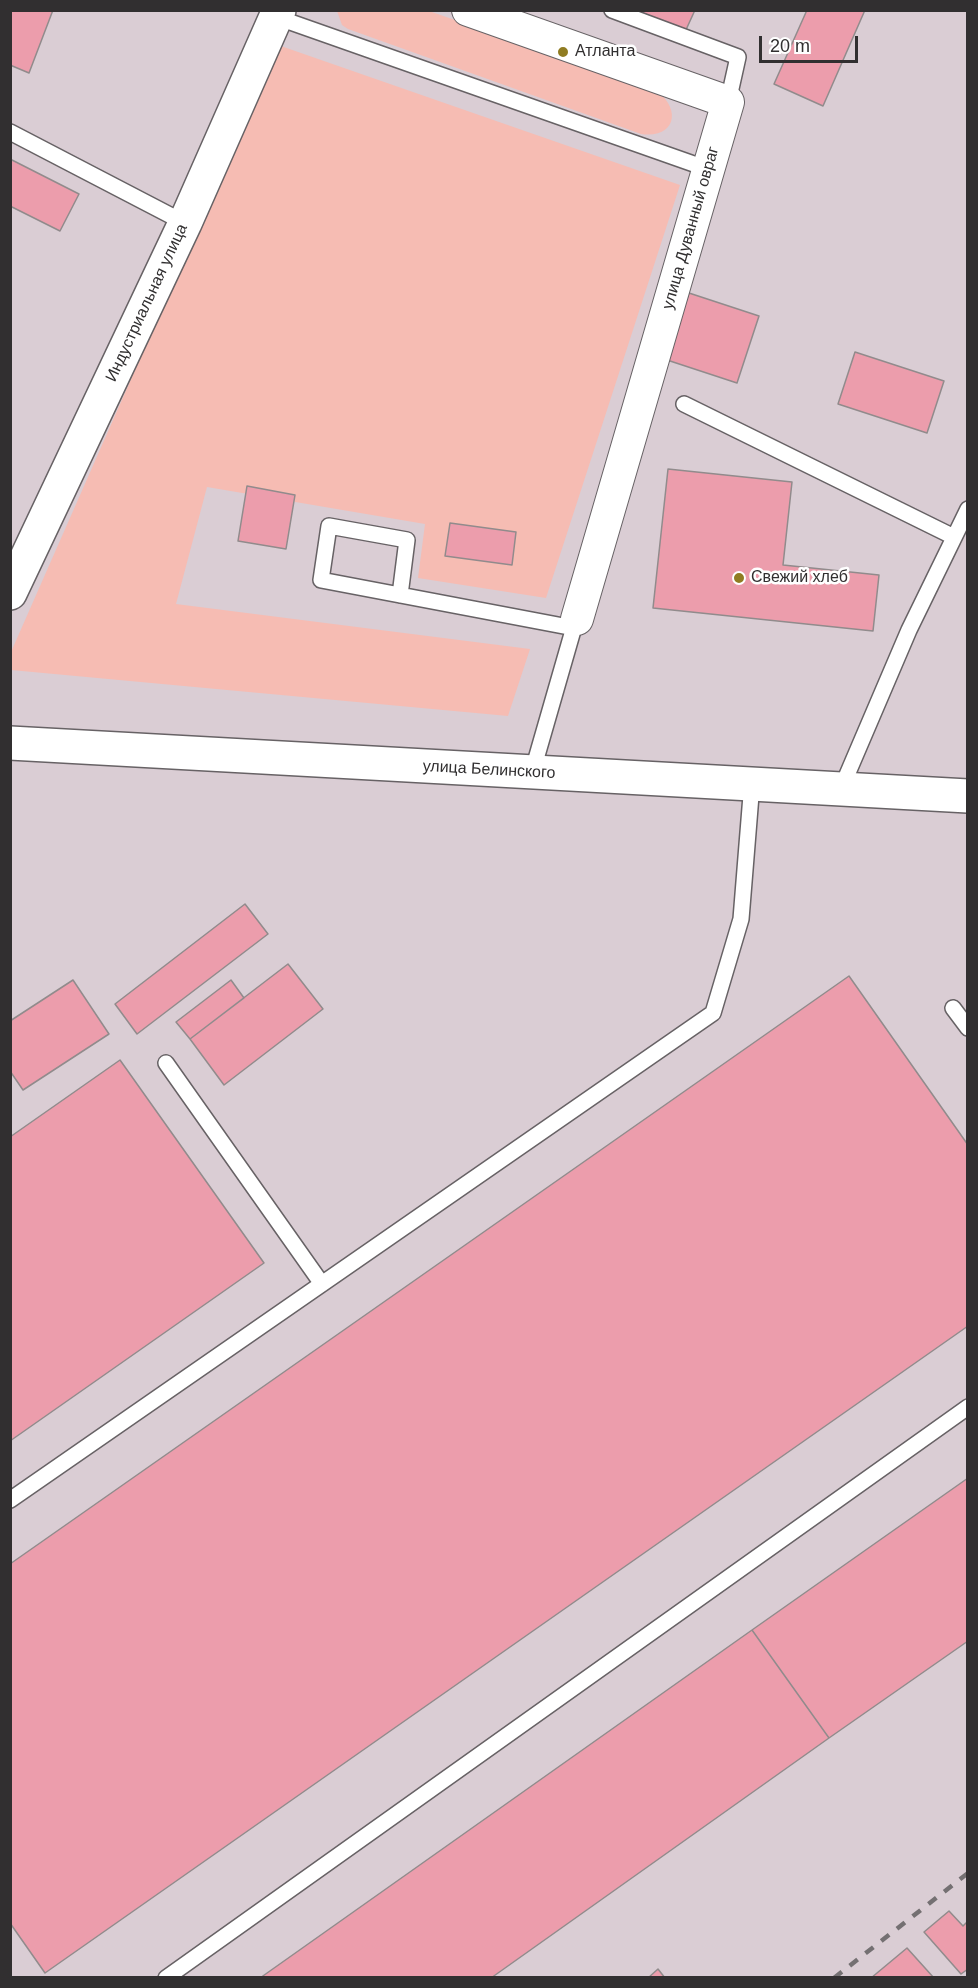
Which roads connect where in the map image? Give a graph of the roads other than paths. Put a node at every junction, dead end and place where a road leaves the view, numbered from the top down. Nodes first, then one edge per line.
1 (612, 10) edge
2 (492, 13) edge
3 (278, 14) edge
4 (728, 102) junction
5 (10, 132) edge
6 (708, 169) junction
7 (185, 223) junction
8 (684, 404) dead end
9 (968, 509) edge
10 (954, 537) junction
11 (10, 593) edge
12 (400, 595) junction
13 (575, 623) junction
14 (10, 743) edge
15 (532, 773) junction
16 (752, 783) junction
17 (841, 789) junction
18 (968, 796) edge
19 (953, 1008) dead end
20 (968, 1028) edge
21 (166, 1063) dead end
22 (321, 1284) junction
23 (968, 1407) edge
24 (10, 1500) edge
25 (166, 1977) edge

1 - 4 lane
2 - 4 street
3 - 6 lane
3 - 7 street, Индустриальная улица
4 - 6 street, улица Дуванный овраг
5 - 7 lane
6 - 13 street, улица Дуванный овраг
7 - 11 street, Индустриальная улица
8 - 10 lane
9 - 10 lane
10 - 17 lane
12 - 12 lane
12 - 13 lane
13 - 15 lane
14 - 15 street, улица Белинского
15 - 16 street, улица Белинского
16 - 17 street, улица Белинского
16 - 22 lane
17 - 18 street, улица Белинского
19 - 20 lane
21 - 22 lane
22 - 24 lane
23 - 25 lane

